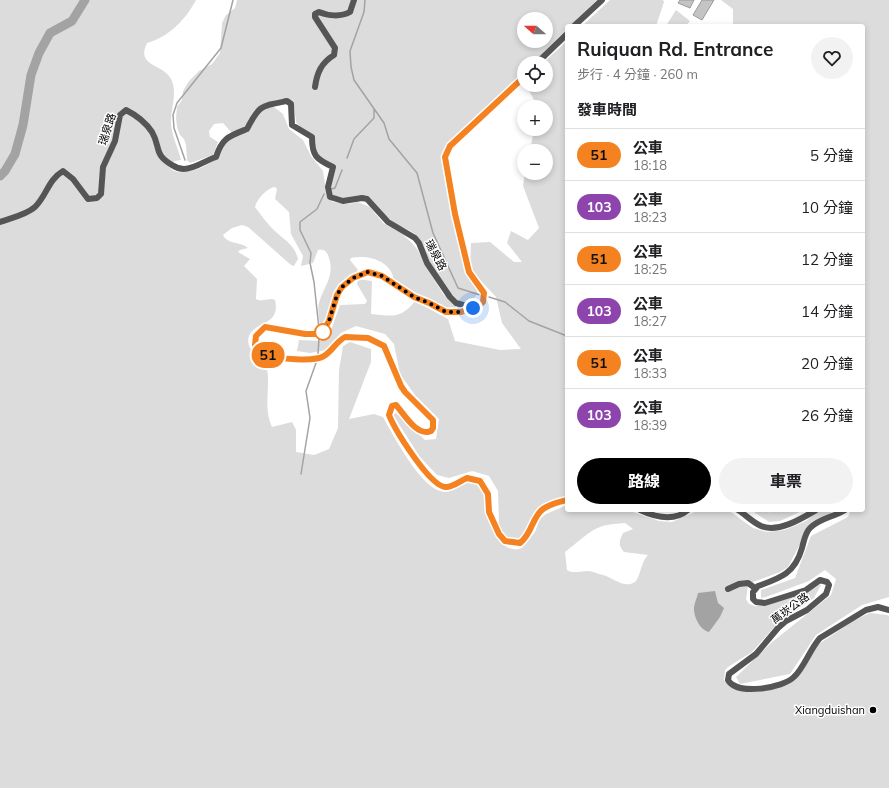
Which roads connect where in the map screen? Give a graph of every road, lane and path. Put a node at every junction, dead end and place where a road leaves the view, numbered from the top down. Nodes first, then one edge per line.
1 (354, 0) edge
2 (602, 0) edge
3 (576, 24) edge
4 (565, 36) edge
5 (544, 56) edge
6 (517, 84) edge
7 (315, 87) dead end
8 (0, 222) edge
9 (473, 308) junction
10 (565, 501) edge
11 (644, 512) edge
12 (685, 512) edge
13 (740, 512) edge
14 (812, 512) edge
15 (840, 512) edge
16 (755, 588) junction
17 (728, 590) dead end
18 (889, 610) edge

1 - 7 street
2 - 3 street
4 - 5 street
6 - 9 street
8 - 9 street, 瑞泉路
9 - 10 street
11 - 12 street
13 - 14 street
15 - 16 street
16 - 17 street
16 - 18 street, 萬崁公路

